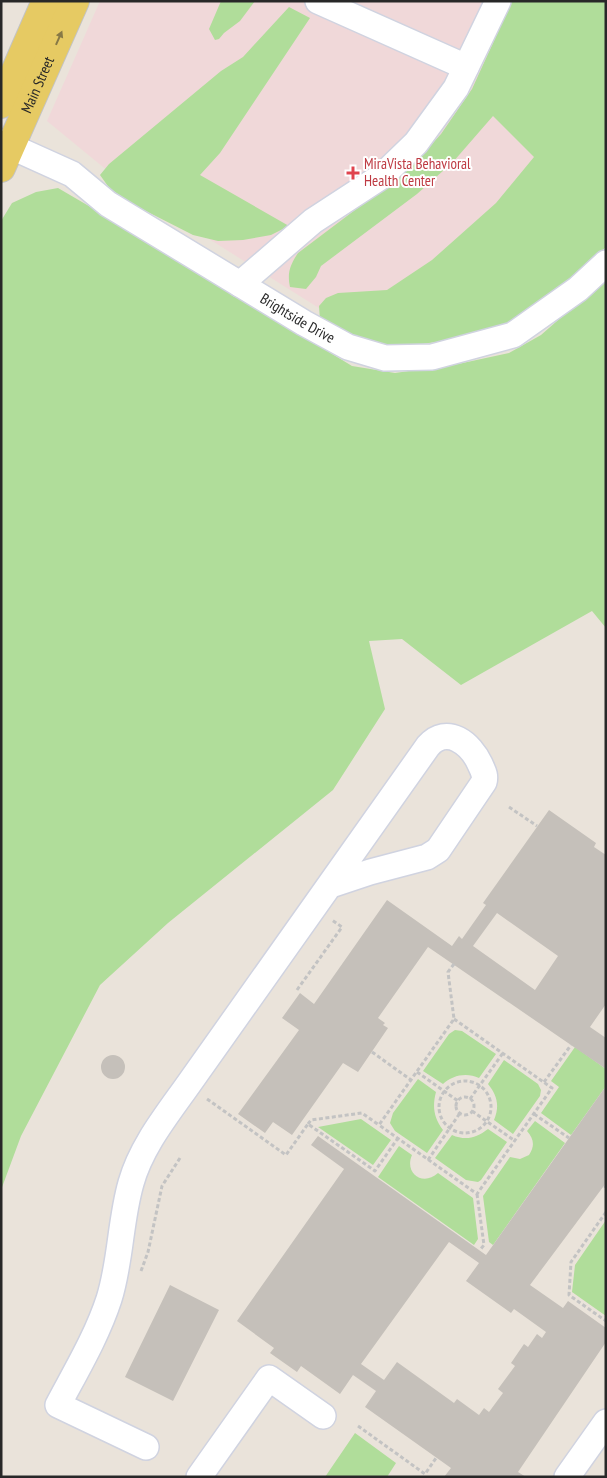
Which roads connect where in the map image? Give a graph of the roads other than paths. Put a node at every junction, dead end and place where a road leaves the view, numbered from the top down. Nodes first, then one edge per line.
1 (46, 1) edge
2 (75, 1) edge
3 (318, 1) edge
4 (498, 1) edge
5 (466, 67) junction
6 (1, 104) edge
7 (5, 152) edge
8 (606, 263) edge
9 (240, 284) junction
10 (331, 885) junction
11 (323, 1416) dead end
12 (606, 1422) edge
13 (146, 1447) dead end
14 (199, 1477) edge
15 (567, 1477) edge

1 - 6 main road, Main Street
7 -> 2 main road, Main Street
3 - 5 street
4 - 5 street
5 - 9 street
7 - 9 street, Brightside Drive
8 - 9 street, Brightside Drive
10 - 10 street
10 - 13 street
11 - 14 street
12 - 15 street

